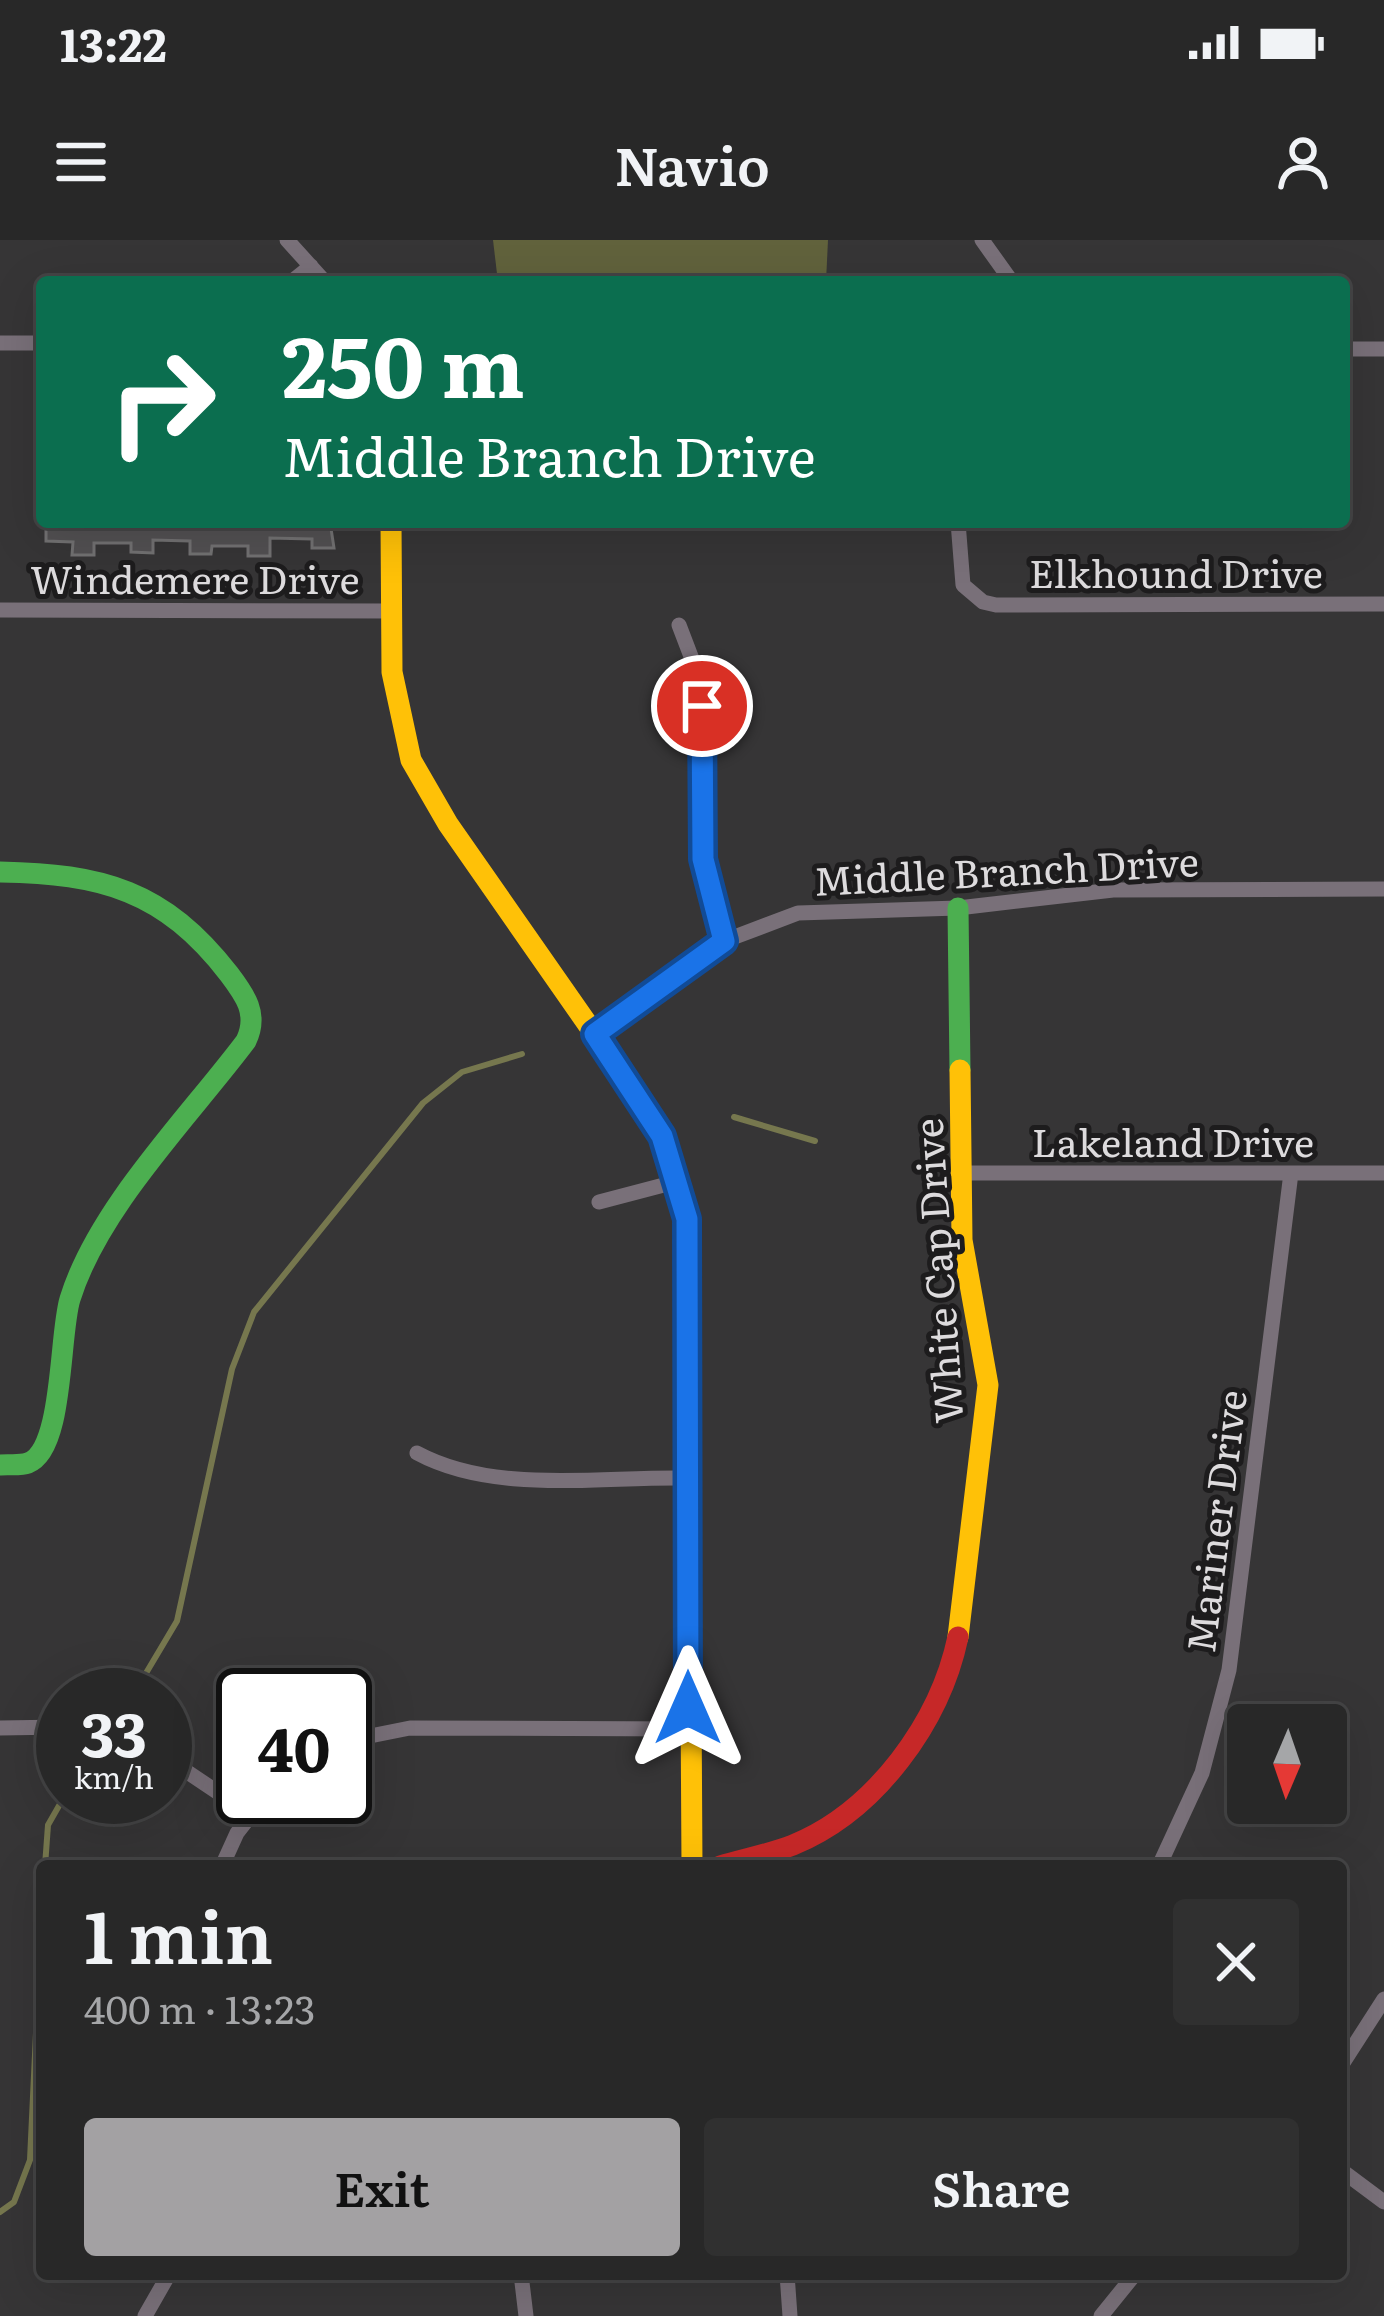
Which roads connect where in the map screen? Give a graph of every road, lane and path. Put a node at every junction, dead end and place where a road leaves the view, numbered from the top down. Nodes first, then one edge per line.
1 (287, 240) edge
2 (982, 240) edge
3 (311, 266) junction
4 (298, 276) edge
5 (320, 276) edge
6 (1008, 276) edge
7 (0, 343) edge
8 (36, 343) edge
9 (1350, 349) edge
10 (1384, 349) edge
11 (391, 528) edge
12 (958, 528) edge
13 (1384, 604) edge
14 (0, 610) edge
15 (391, 610) junction
16 (679, 625) dead end
17 (0, 872) edge
18 (1384, 889) edge
19 (958, 908) junction
20 (724, 941) junction
21 (595, 1034) junction
22 (962, 1173) junction
23 (1291, 1173) junction
24 (1384, 1173) edge
25 (679, 1181) junction
26 (599, 1202) dead end
27 (417, 1454) dead end
28 (0, 1465) edge
29 (688, 1478) junction
30 (36, 1727) edge
31 (0, 1728) edge
32 (688, 1729) junction
33 (372, 1736) edge
34 (245, 1824) edge
35 (225, 1860) edge
36 (692, 1860) edge
37 (741, 1860) edge
38 (1162, 1860) edge
39 (1384, 1999) edge
40 (1347, 2057) edge
41 (1347, 2174) edge
42 (1384, 2202) edge
43 (166, 2280) edge
44 (522, 2280) edge
45 (787, 2280) edge
46 (1130, 2280) edge
47 (145, 2316) edge
48 (526, 2316) edge
49 (790, 2316) edge
50 (1101, 2316) edge

1 - 3 street
2 - 6 street
3 - 4 street
3 - 5 street
7 - 8 street
9 - 10 street
11 - 15 street
12 - 13 street, Elkhound Drive
14 - 15 street, Windemere Drive
15 - 21 street
16 - 20 street
17 - 28 street
18 - 19 street, Middle Branch Drive
19 - 20 street, Middle Branch Drive
19 - 22 street, White Cap Drive
20 - 21 street, Middle Branch Drive
21 - 25 street
22 - 23 street, Lakeland Drive
22 - 37 street, White Cap Drive
23 - 24 street, Lakeland Drive
23 - 38 street, Mariner Drive
25 - 26 street
25 - 29 street
27 - 29 street
29 - 32 street
30 - 31 street
32 - 33 street
32 - 36 street
34 - 35 street
39 - 40 street
41 - 42 street
43 - 47 street
44 - 48 street
45 - 49 street
46 - 50 street

